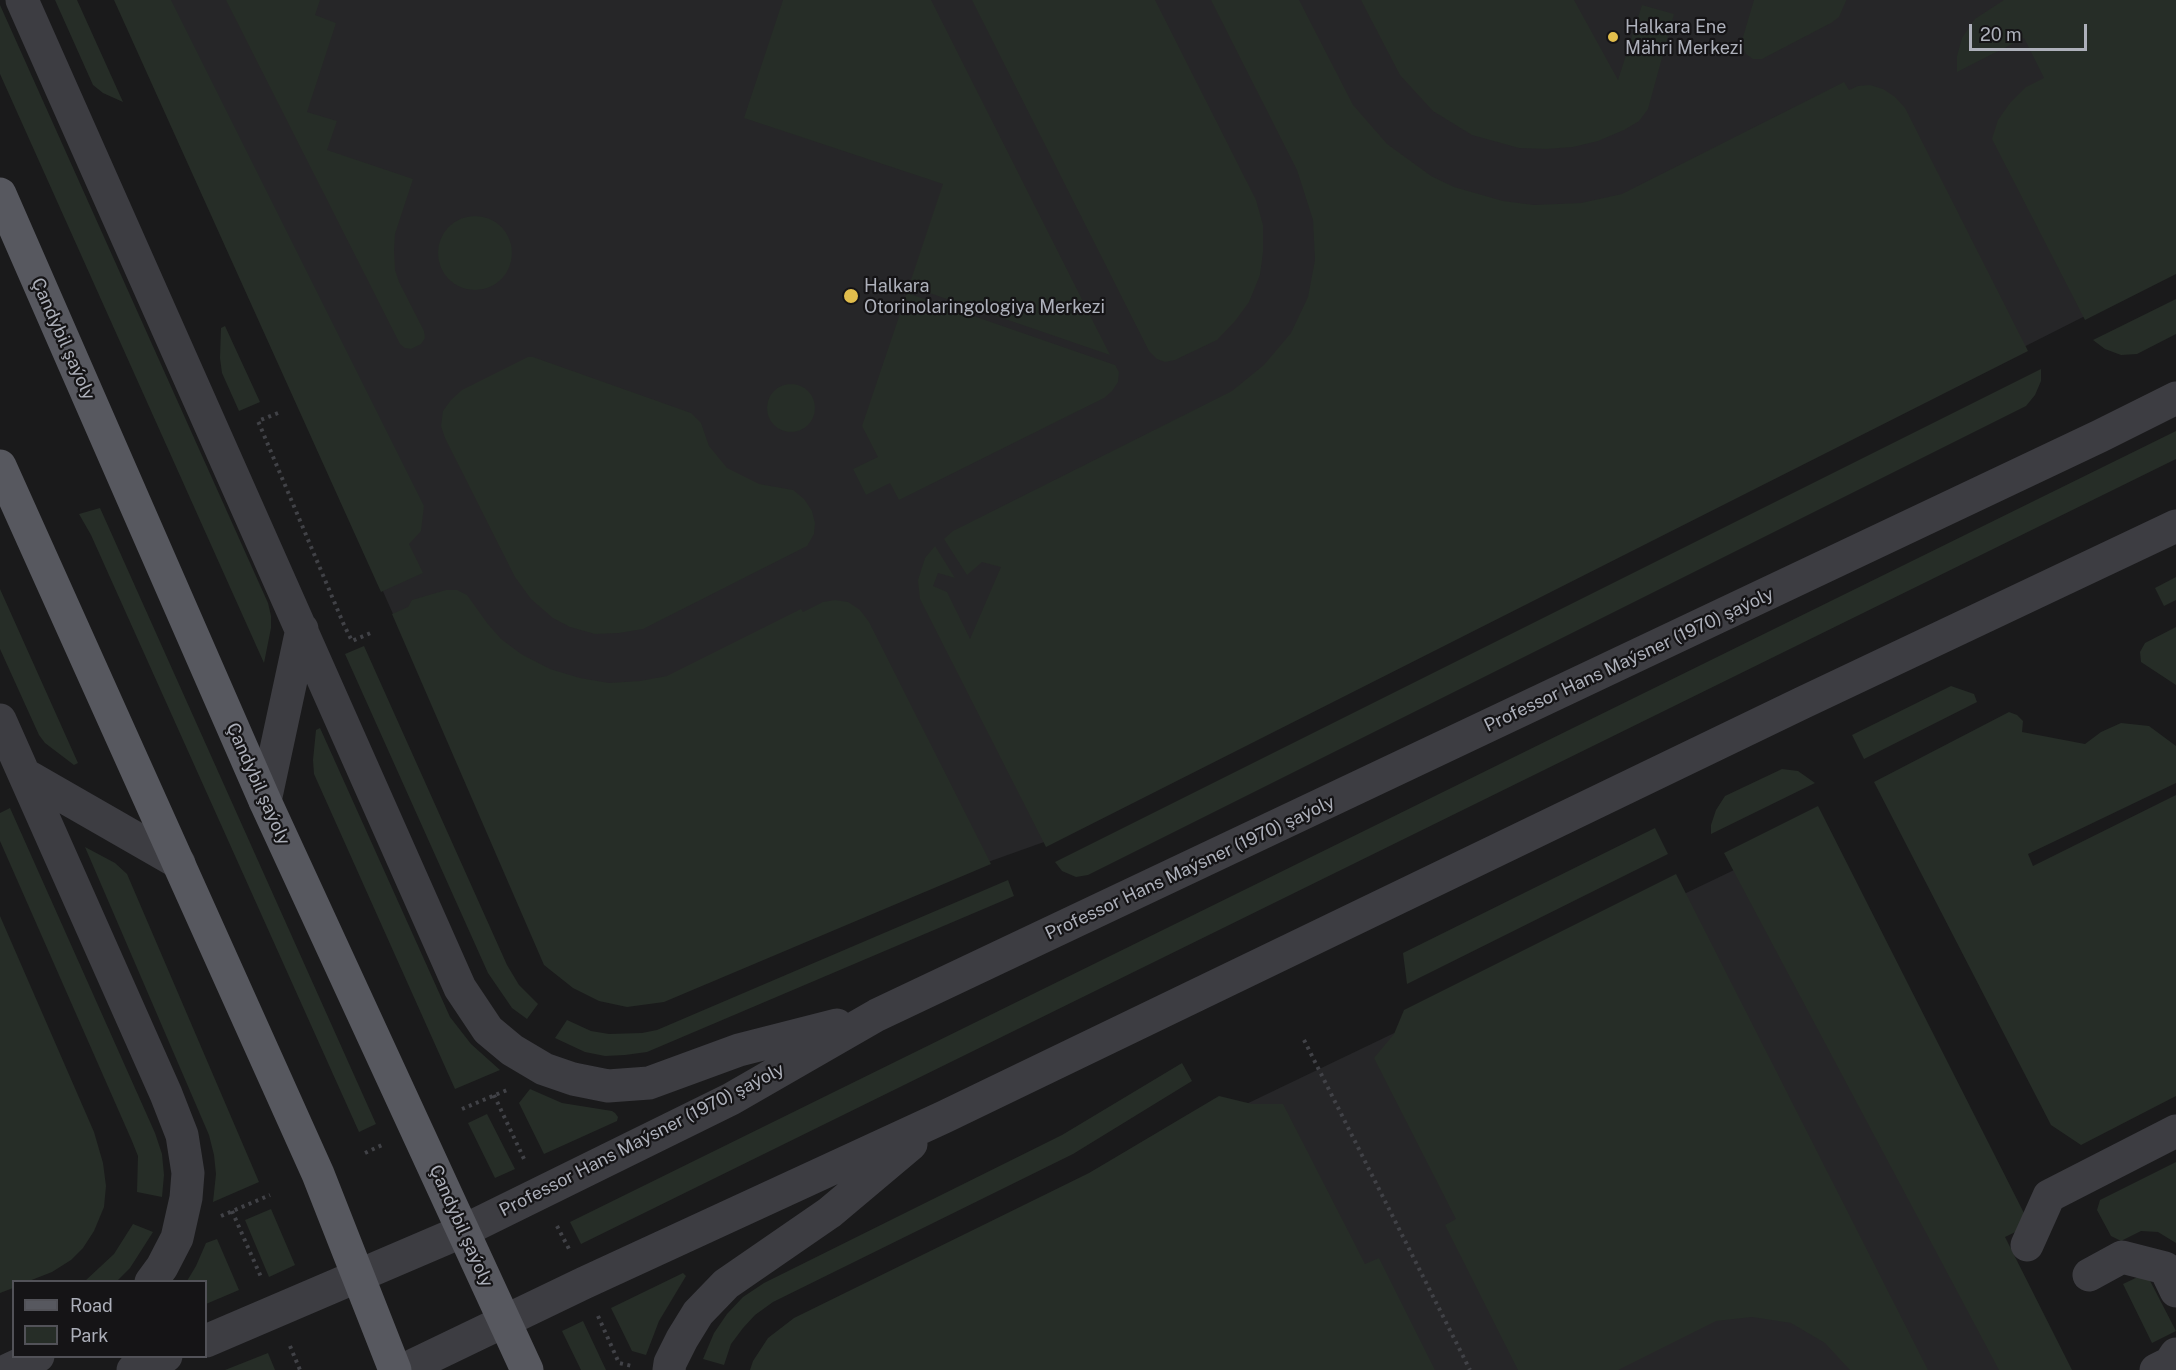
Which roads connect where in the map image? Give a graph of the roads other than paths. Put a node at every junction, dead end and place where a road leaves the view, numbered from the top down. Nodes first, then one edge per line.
1 (22, 0) edge
2 (0, 194) edge
3 (2176, 398) edge
4 (0, 466) edge
5 (2176, 526) edge
6 (302, 629) junction
7 (0, 720) edge
8 (24, 774) junction
9 (265, 801) junction
10 (179, 863) junction
11 (877, 1015) junction
12 (944, 1117) junction
13 (2176, 1131) edge
14 (463, 1231) junction
15 (2027, 1245) dead end
16 (2089, 1275) dead end
17 (358, 1277) junction
18 (152, 1280) edge
19 (2176, 1291) edge
20 (504, 1322) junction
21 (207, 1341) edge
22 (2176, 1354) edge
23 (34, 1358) edge
24 (161, 1358) edge
25 (8, 1370) edge
26 (133, 1370) edge
27 (395, 1370) edge
28 (403, 1370) edge
29 (527, 1370) edge
30 (669, 1370) edge
31 (2156, 1370) edge

1 - 6 street
2 - 9 main road, Çandybil şaýoly
3 - 11 street, Professor Hans Maýsner (1970) şaýoly
4 - 10 main road
5 - 12 street
6 - 9 street
6 - 11 street
7 - 8 street
8 - 10 street
8 - 18 street
9 - 14 main road, Çandybil şaýoly
10 - 17 main road
11 - 14 street, Professor Hans Maýsner (1970) şaýoly
12 - 20 street
12 - 30 street
13 - 15 street
14 - 17 street, Professor Hans Maýsner (1970) şaýoly
14 - 20 main road, Çandybil şaýoly
16 - 19 street
17 - 21 street, Professor Hans Maýsner (1970) şaýoly
17 - 27 main road
20 - 28 street
20 - 29 main road, Çandybil şaýoly
22 - 31 street
23 - 25 street
24 - 26 street

